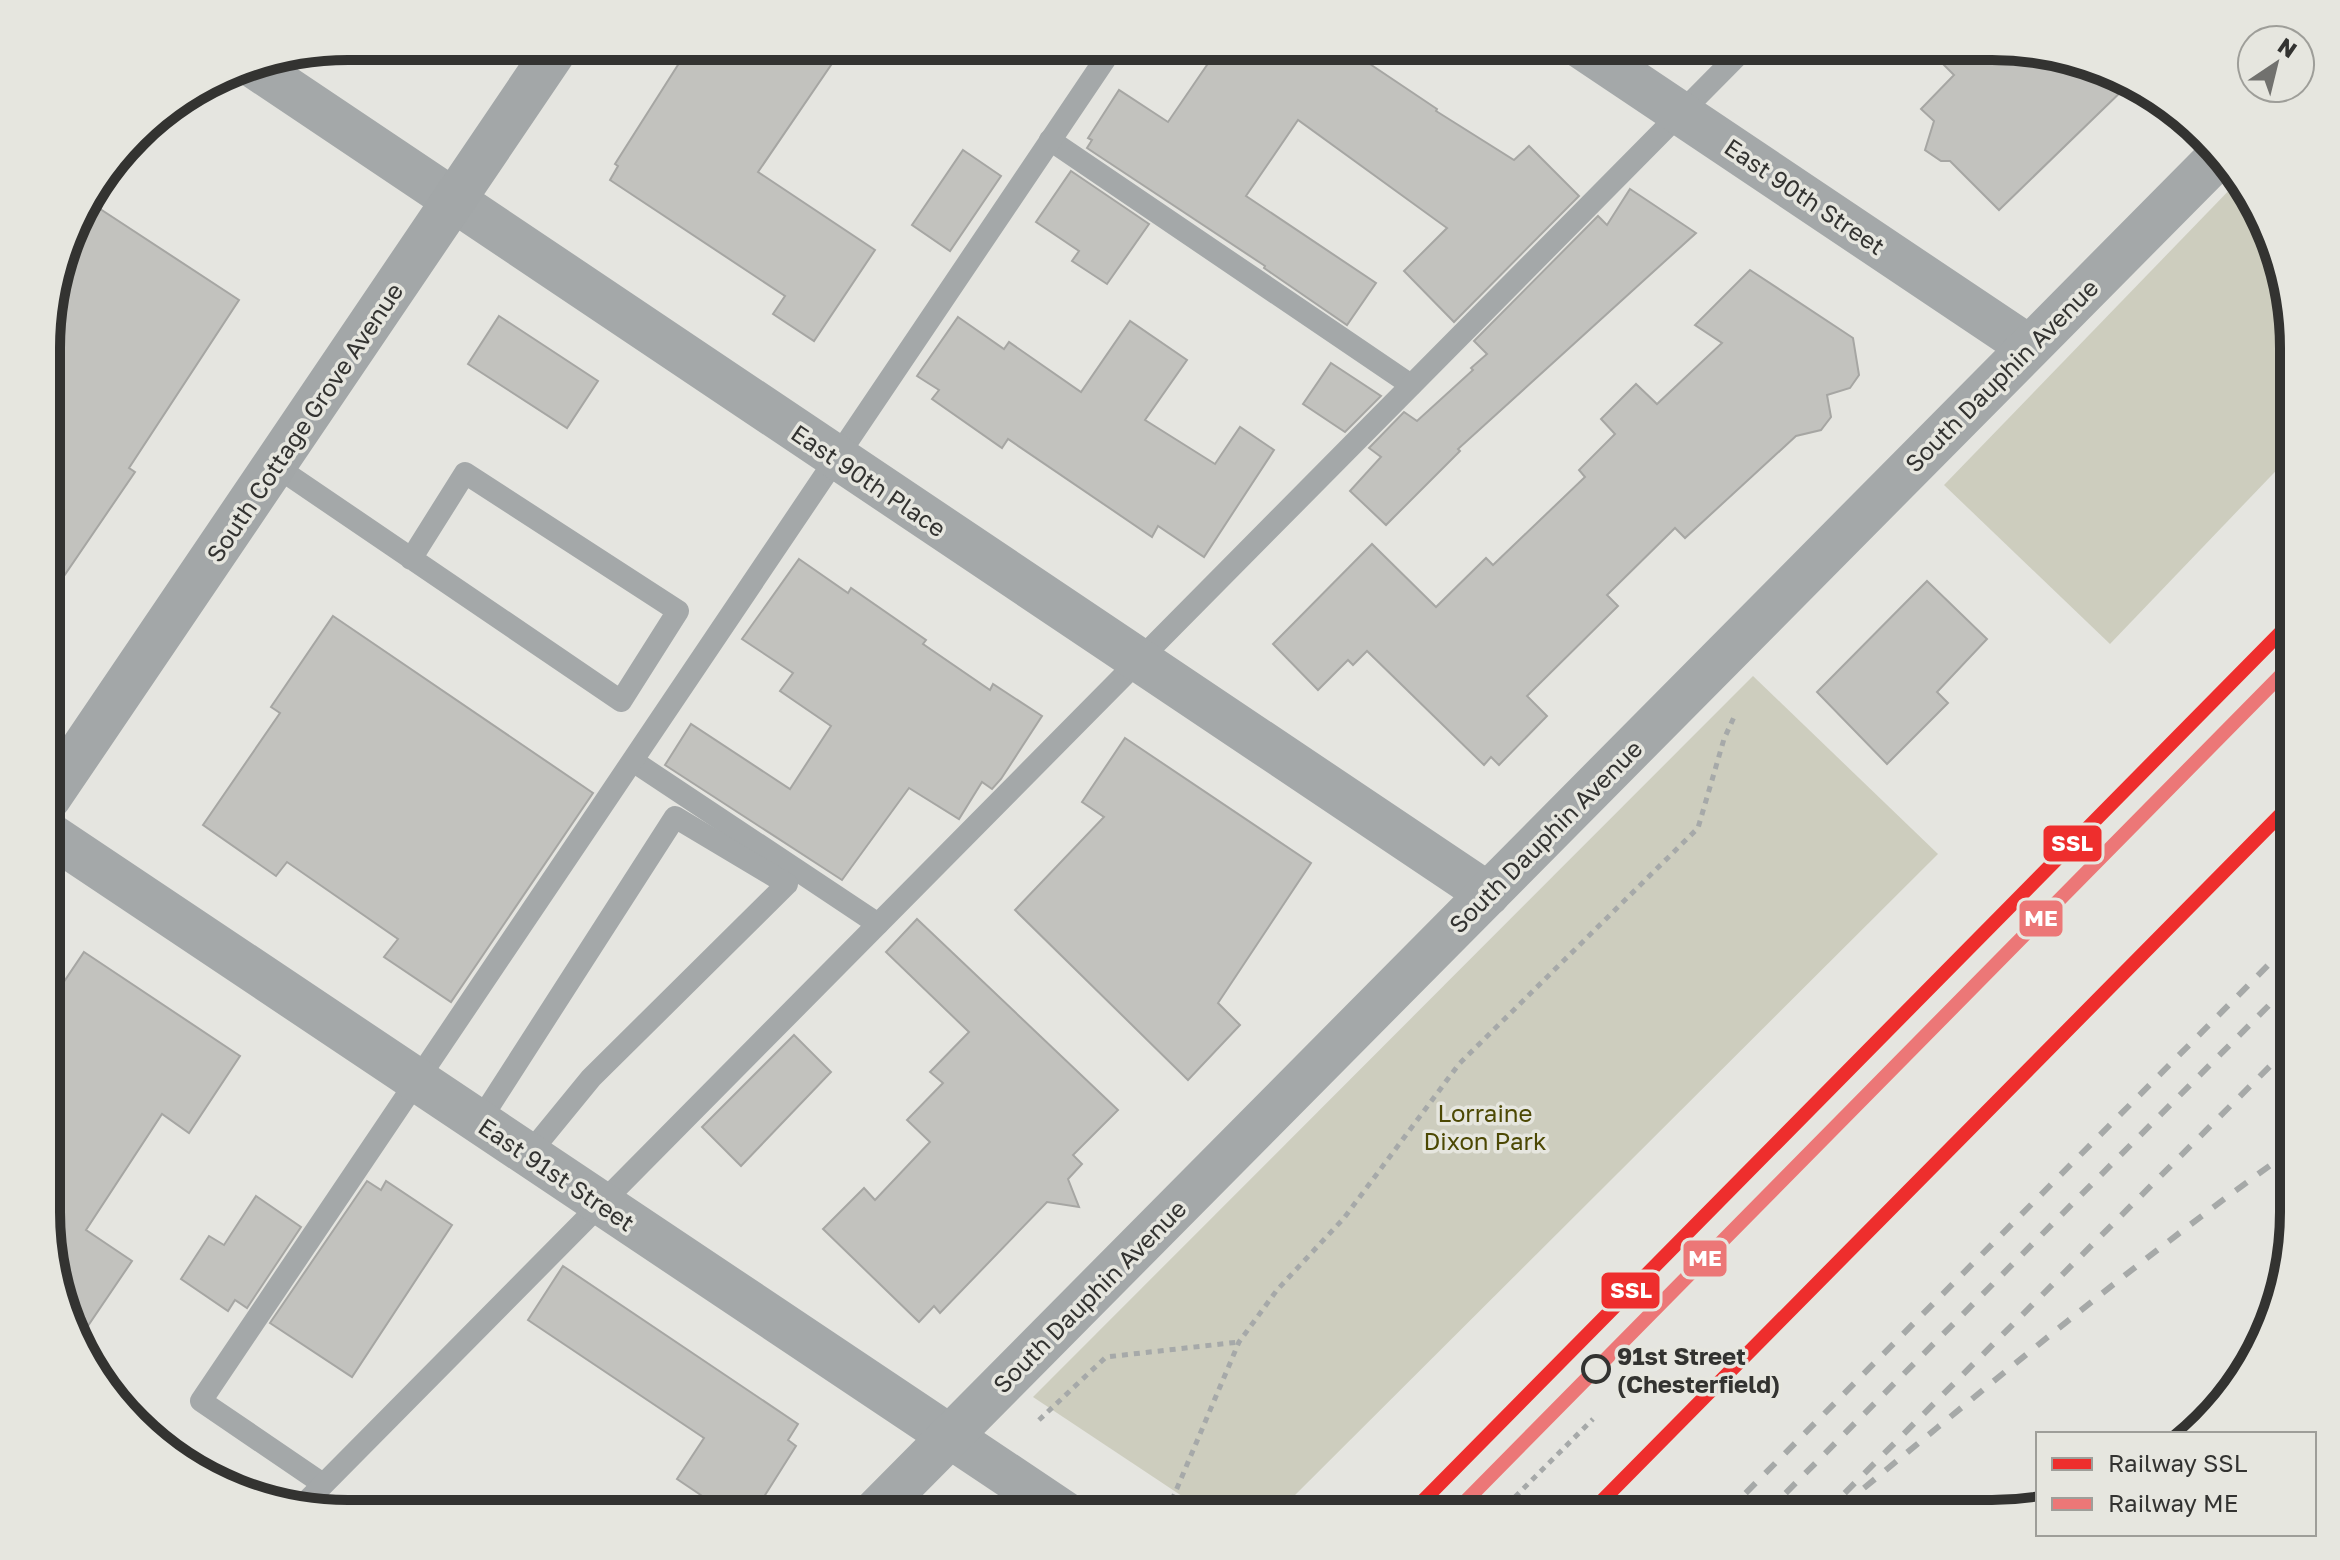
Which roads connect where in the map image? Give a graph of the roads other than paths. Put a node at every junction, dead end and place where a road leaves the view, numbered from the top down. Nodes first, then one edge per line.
1 (549, 60) edge
2 (1104, 60) edge
3 (1601, 60) edge
4 (1733, 60) edge
5 (263, 73) edge
6 (1680, 113) junction
7 (1050, 140) junction
8 (2212, 163) edge
9 (454, 202) junction
10 (2029, 347) junction
11 (1411, 385) junction
12 (836, 458) junction
13 (274, 465) junction
14 (411, 559) junction
15 (1139, 660) junction
16 (633, 761) junction
17 (60, 782) edge
18 (60, 841) edge
19 (1488, 894) junction
20 (878, 924) junction
21 (417, 1080) junction
22 (479, 1122) junction
23 (528, 1155) junction
24 (602, 1204) junction
25 (949, 1437) junction
26 (323, 1484) junction
27 (310, 1498) edge
28 (887, 1500) edge
29 (1045, 1500) edge

1 - 9 main road, South Cottage Grove Avenue
2 - 7 lane
3 - 6 street, East 90th Street
4 - 6 lane
5 - 9 street, East 90th Place
6 - 10 street, East 90th Street
6 - 11 lane
7 - 11 lane
7 - 12 lane
8 - 10 street, South Dauphin Avenue
9 - 12 street, East 90th Place
9 - 13 main road, South Cottage Grove Avenue
10 - 19 street, South Dauphin Avenue
11 - 15 lane
12 - 15 street, East 90th Place
12 - 16 lane
13 - 14 lane
13 - 17 main road, South Cottage Grove Avenue
14 - 14 lane
15 - 19 street, East 90th Place
15 - 20 lane
16 - 20 lane
16 - 21 lane
18 - 21 street, East 91st Street
19 - 25 street, South Dauphin Avenue
20 - 24 lane
21 - 22 street, East 91st Street
21 - 26 lane
22 - 23 street, East 91st Street
22 - 23 lane
23 - 24 street, East 91st Street
24 - 25 street, East 91st Street
24 - 26 lane
25 - 28 street, South Dauphin Avenue
25 - 29 street, East 91st Street
26 - 27 lane

